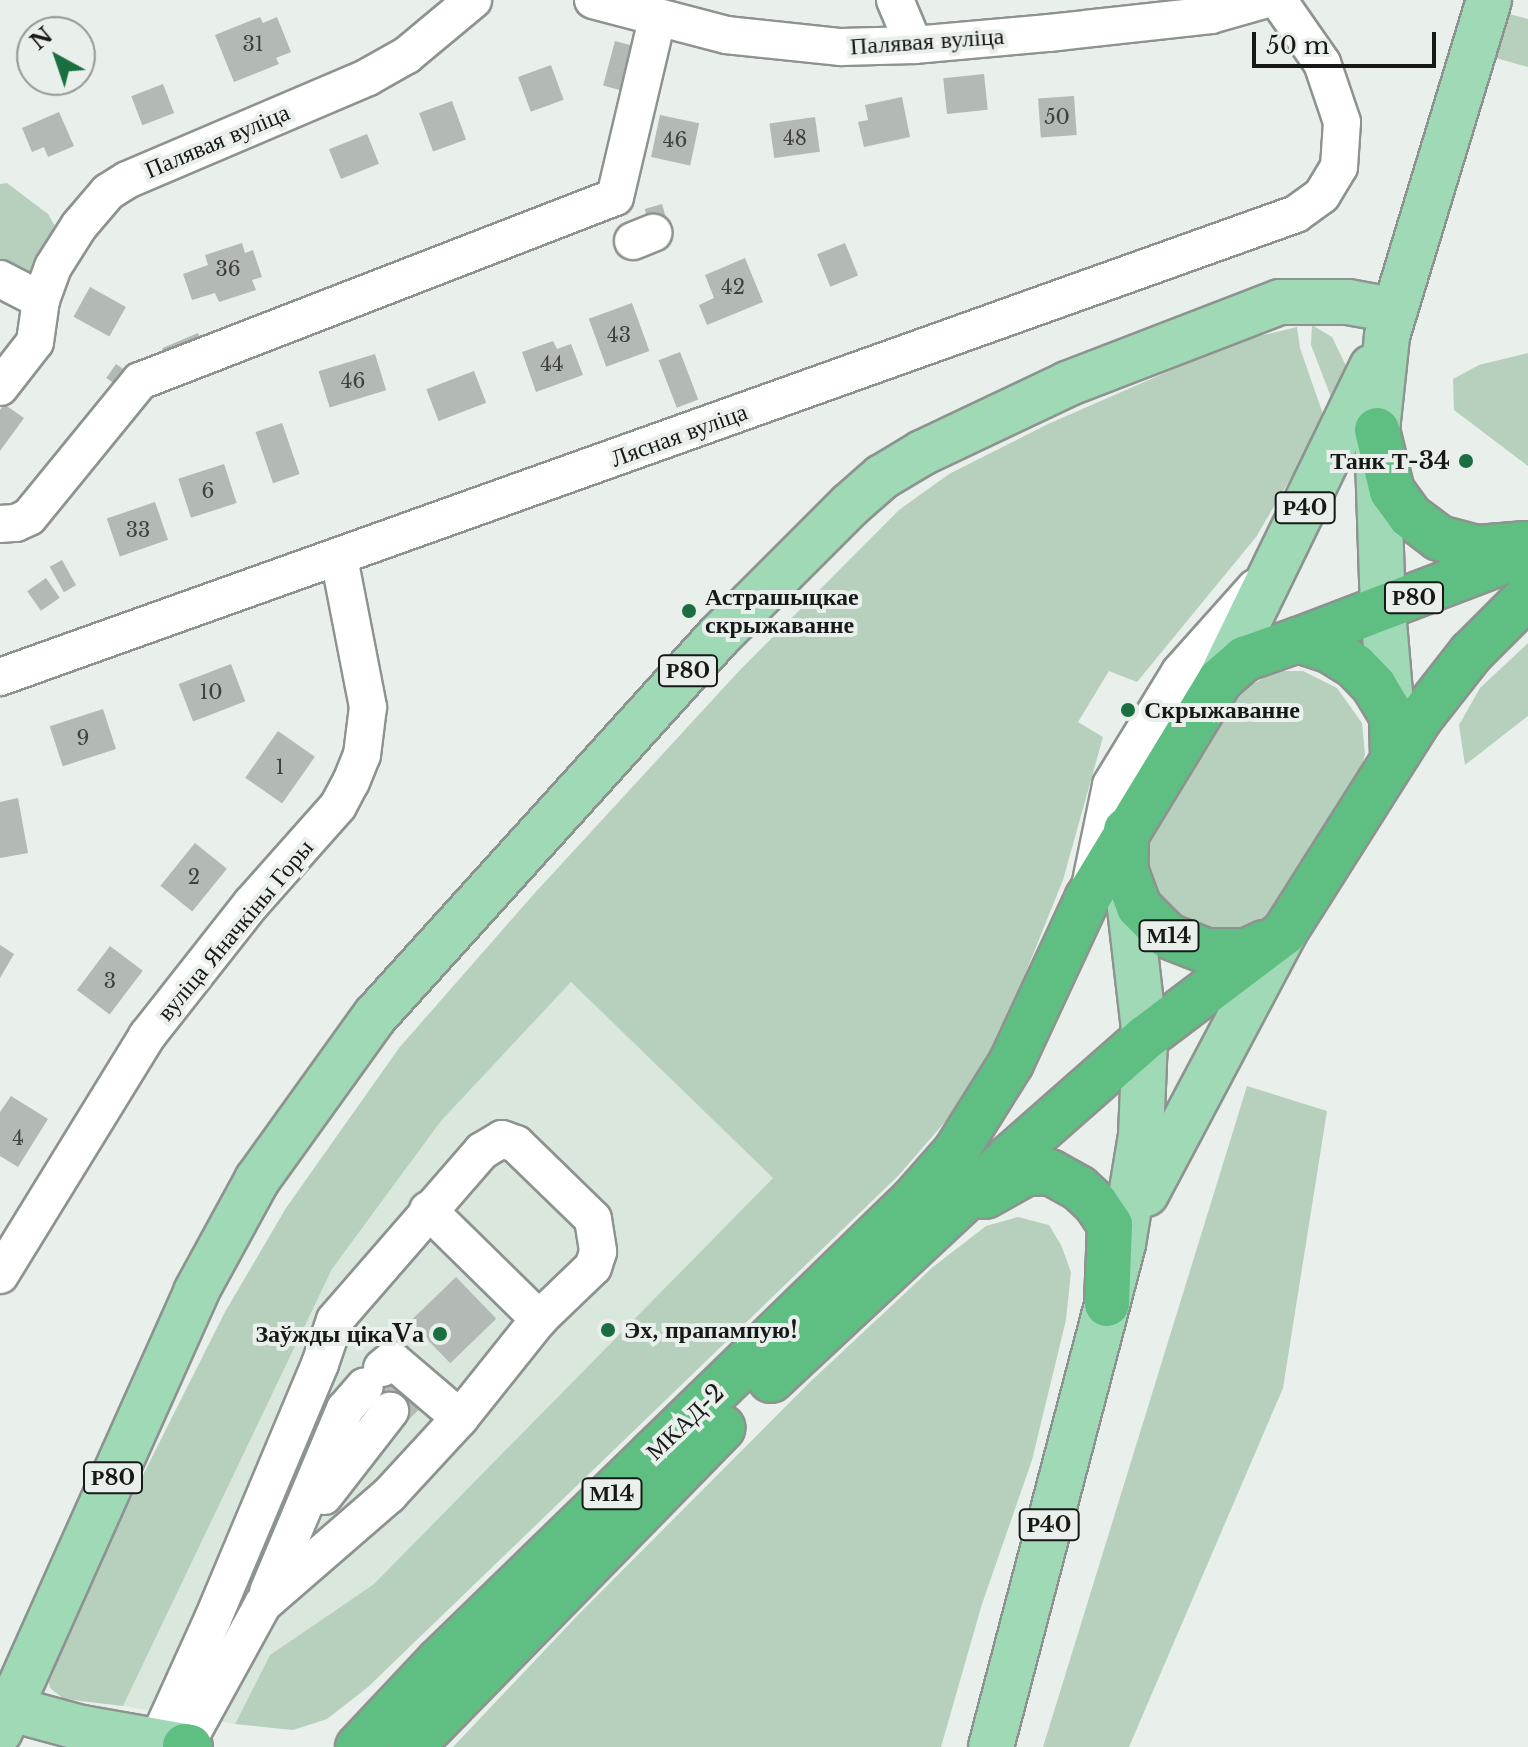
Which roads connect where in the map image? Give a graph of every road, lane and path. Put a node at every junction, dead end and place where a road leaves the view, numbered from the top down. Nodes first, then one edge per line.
1 (473, 0) edge
2 (593, 0) edge
3 (895, 0) edge
4 (1264, 0) edge
5 (1278, 0) edge
6 (1489, 0) edge
7 (657, 19) junction
8 (914, 45) junction
9 (0, 279) edge
10 (41, 300) junction
11 (1316, 301) junction
12 (1383, 339) junction
13 (0, 387) edge
14 (1377, 430) junction
15 (0, 524) edge
16 (1528, 544) edge
17 (1528, 552) edge
18 (339, 558) junction
19 (1281, 560) junction
20 (1528, 596) edge
21 (1383, 610) junction
22 (1298, 640) junction
23 (0, 677) edge
24 (1220, 680) junction
25 (1392, 736) junction
26 (1126, 849) junction
27 (1087, 899) junction
28 (1284, 933) junction
29 (1145, 1038) junction
30 (428, 1210) junction
31 (916, 1220) junction
32 (1123, 1244) junction
33 (0, 1275) edge
34 (1107, 1304) junction
35 (539, 1319) junction
36 (460, 1418) junction
37 (263, 1604) junction
38 (438, 1662) junction
39 (5, 1720) edge
40 (180, 1746) edge
41 (330, 1747) edge
42 (358, 1747) edge
43 (411, 1747) edge
44 (991, 1747) edge

1 - 10 street, Палявая вуліца
2 - 7 street, Палявая вуліца
3 - 8 street
4 - 8 street, Палявая вуліца
5 - 18 street, Лясная вуліца
6 - 12 main road, Р40
7 - 8 street, Палявая вуліца
7 - 15 street
9 - 10 street
10 - 13 street
11 - 12 main road, Р80
11 - 12 main road
11 - 39 main road, Р80
12 - 14 main road, Р40
12 - 19 main road, Р40
14 - 16 highway
14 - 21 main road, Р40
17 - 21 highway, Р80
18 - 23 street, Лясная вуліца
18 - 33 street, вуліца Яначкіны Горы
19 - 24 main road, Р40
19 - 27 street
20 - 25 highway
21 - 22 highway, Р80
21 - 25 main road, Р40
22 - 24 highway, М14
22 - 25 highway
24 - 26 highway, М14
25 - 28 highway, М14
26 - 27 highway, М14
26 - 28 highway, М14
26 - 29 main road, Р40
27 - 31 highway, М14
28 - 29 highway, М14
28 - 32 main road, Р40
29 - 31 highway, М14
29 - 32 main road, Р40
30 - 35 street
30 - 35 street
30 - 40 street
31 - 34 highway, Р40
31 - 38 highway, МКАД-2 / М14
31 - 43 highway, М14
32 - 34 main road, Р40
34 - 44 main road, Р40
35 - 36 street
36 - 37 street
36 - 37 street
37 - 40 street
38 - 41 highway
38 - 42 highway, МКАД-2 / М14
39 - 40 main road, Р80

